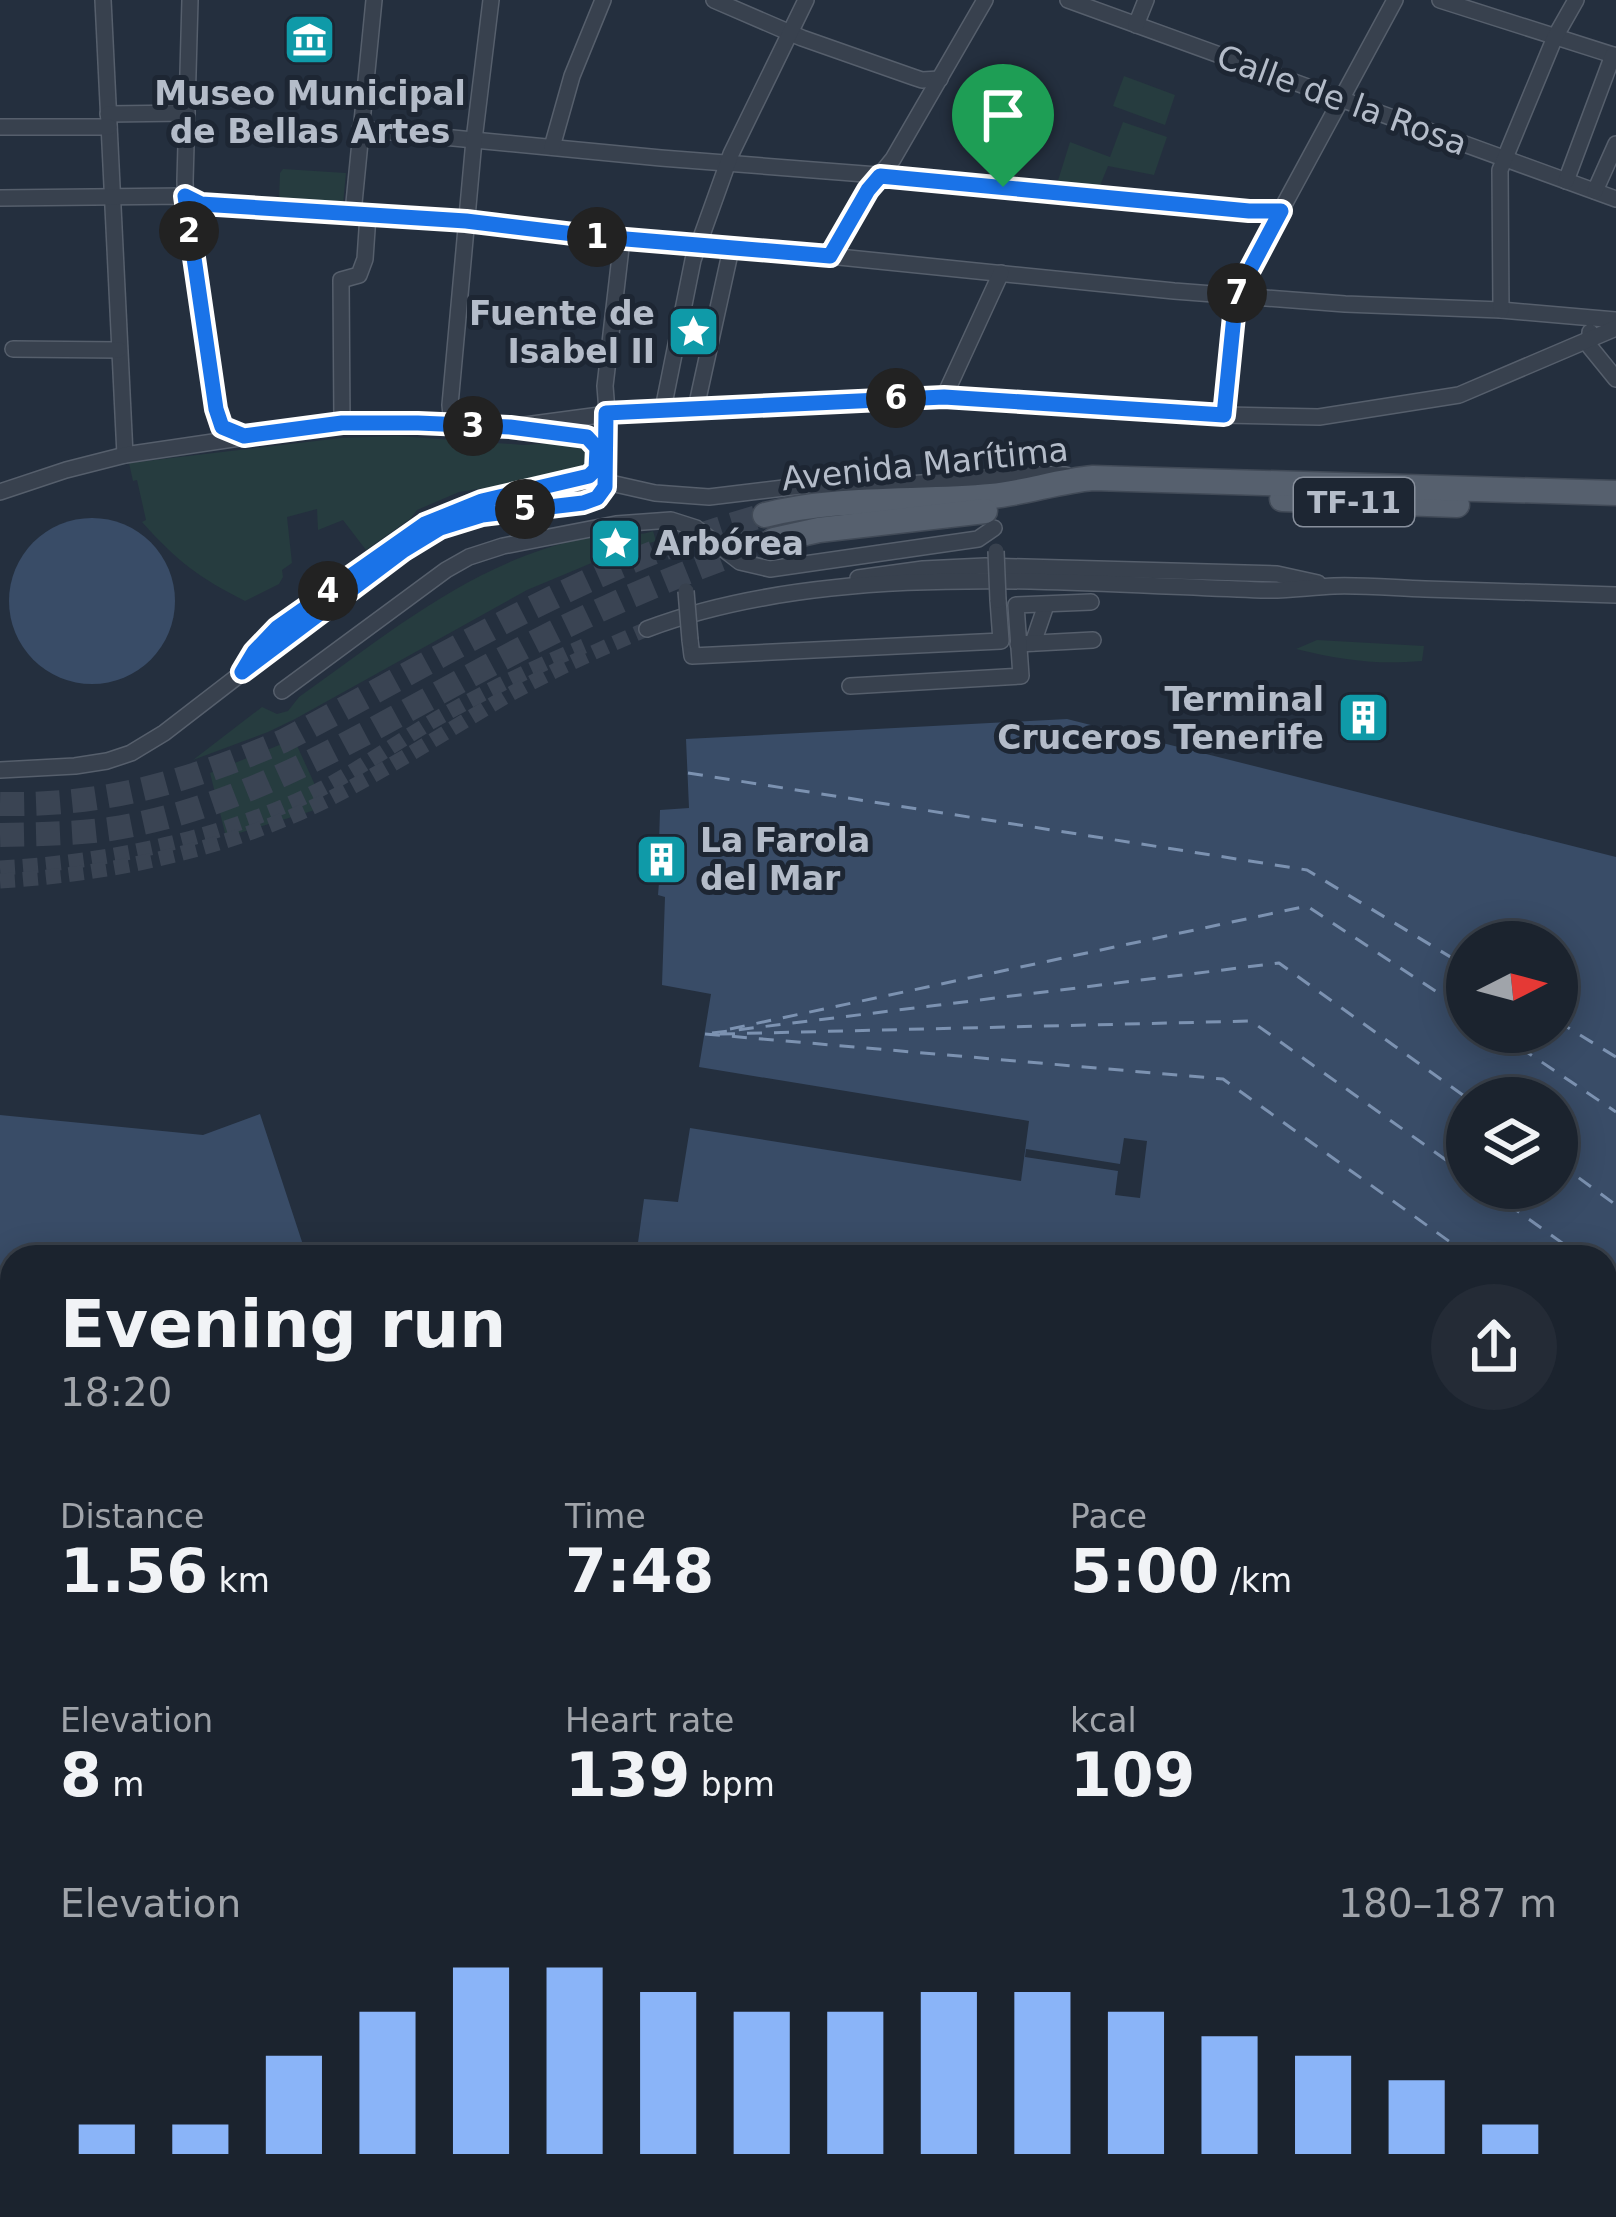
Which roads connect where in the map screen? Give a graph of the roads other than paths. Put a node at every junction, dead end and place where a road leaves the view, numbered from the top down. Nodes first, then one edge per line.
1 (103, 0) edge
2 (190, 0) edge
3 (374, 0) edge
4 (491, 0) edge
5 (603, 0) edge
6 (714, 0) edge
7 (806, 0) edge
8 (985, 0) edge
9 (1068, 0) edge
10 (1146, 0) edge
11 (1395, 0) edge
12 (1440, 0) edge
13 (1576, 0) edge
14 (1136, 25) junction
15 (789, 33) junction
16 (1555, 37) junction
17 (1615, 55) edge
18 (940, 79) junction
19 (1341, 100) junction
20 (187, 113) junction
21 (108, 120) junction
22 (0, 127) edge
23 (360, 129) junction
24 (474, 140) junction
25 (1616, 144) edge
26 (552, 147) junction
27 (1504, 159) junction
28 (727, 163) junction
29 (880, 176) junction
30 (1566, 181) junction
31 (1595, 191) junction
32 (112, 196) junction
33 (185, 196) junction
34 (0, 198) edge
35 (1616, 199) edge
36 (1281, 211) junction
37 (360, 214) junction
38 (466, 221) junction
39 (622, 238) junction
40 (698, 245) junction
41 (731, 249) junction
42 (830, 256) junction
43 (1001, 273) junction
44 (1236, 296) junction
45 (1501, 310) junction
46 (1591, 317) junction
47 (1616, 324) edge
48 (1590, 339) junction
49 (13, 349) dead end
50 (118, 350) junction
51 (1616, 379) edge
52 (944, 397) junction
53 (696, 408) junction
54 (662, 409) junction
55 (606, 413) junction
56 (1224, 415) junction
57 (342, 423) junction
58 (452, 425) junction
59 (510, 427) junction
60 (244, 436) junction
61 (124, 455) junction
62 (572, 482) junction
63 (606, 482) junction
64 (1093, 485) junction
65 (0, 492) edge
66 (1616, 494) edge
67 (1616, 510) edge
68 (765, 515) tunnel mouth
69 (774, 540) tunnel mouth
70 (1334, 586) junction
71 (1616, 595) edge
72 (684, 600) junction
73 (1090, 602) dead end
74 (1046, 605) junction
75 (1093, 640) dead end
76 (1026, 644) junction
77 (242, 672) junction
78 (850, 686) dead end
79 (282, 691) dead end
80 (0, 770) edge

1 - 21 street
2 - 20 street
3 - 23 street
4 - 24 street
5 - 26 street
6 - 15 street
7 - 15 street
8 - 18 street
9 - 14 street, Calle de la Rosa
10 - 14 street
11 - 19 street
12 - 16 street
13 - 16 street
14 - 19 street, Calle de la Rosa
15 - 18 street
15 - 28 street
16 - 17 street
16 - 27 street
17 - 30 street
18 - 29 street
19 - 27 street, Calle de la Rosa
19 - 36 street
20 - 21 street
20 - 33 street
21 - 22 street
21 - 32 street
23 - 24 street
23 - 37 street
24 - 26 street
24 - 38 street
25 - 31 street
26 - 28 street
27 - 30 street, Calle de la Rosa
27 - 45 street
28 - 29 street
28 - 40 street
29 - 36 street
29 - 42 street
30 - 31 street, Calle de la Rosa
31 - 35 street, Calle de la Rosa
32 - 33 street
32 - 34 street
32 - 50 street
33 - 37 street
33 - 60 street
36 - 44 street
37 - 38 street
37 - 57 street
38 - 39 street
38 - 58 street
39 - 40 street
39 - 55 street
40 - 41 street
40 - 54 street
41 - 42 street
41 - 53 street
42 - 43 street
43 - 44 street
43 - 52 street
44 - 45 street
44 - 56 street
45 - 46 street
46 - 47 street
46 - 48 street
47 - 48 street
48 - 51 street
48 - 56 street
49 - 50 street
50 - 61 street
52 - 53 street
52 - 56 street
53 - 54 street
54 - 55 street
55 - 59 street
55 - 63 street
57 - 58 street
57 - 60 street
58 - 59 street
59 - 62 street
60 - 61 street
61 - 65 street
62 - 63 street
62 - 77 street
63 - 64 street
63 - 77 street
64 - 66 main road, TF-11
64 - 67 main road, TF-11
64 - 68 main road, Avenida Marítima / TF-11
64 - 69 main road, Avenida Marítima / TF-11
70 - 71 street
70 - 72 street
70 - 72 street
72 - 79 street, bridge
73 - 74 street
74 - 76 street
74 - 76 street
75 - 76 street
76 - 78 street
77 - 80 street

